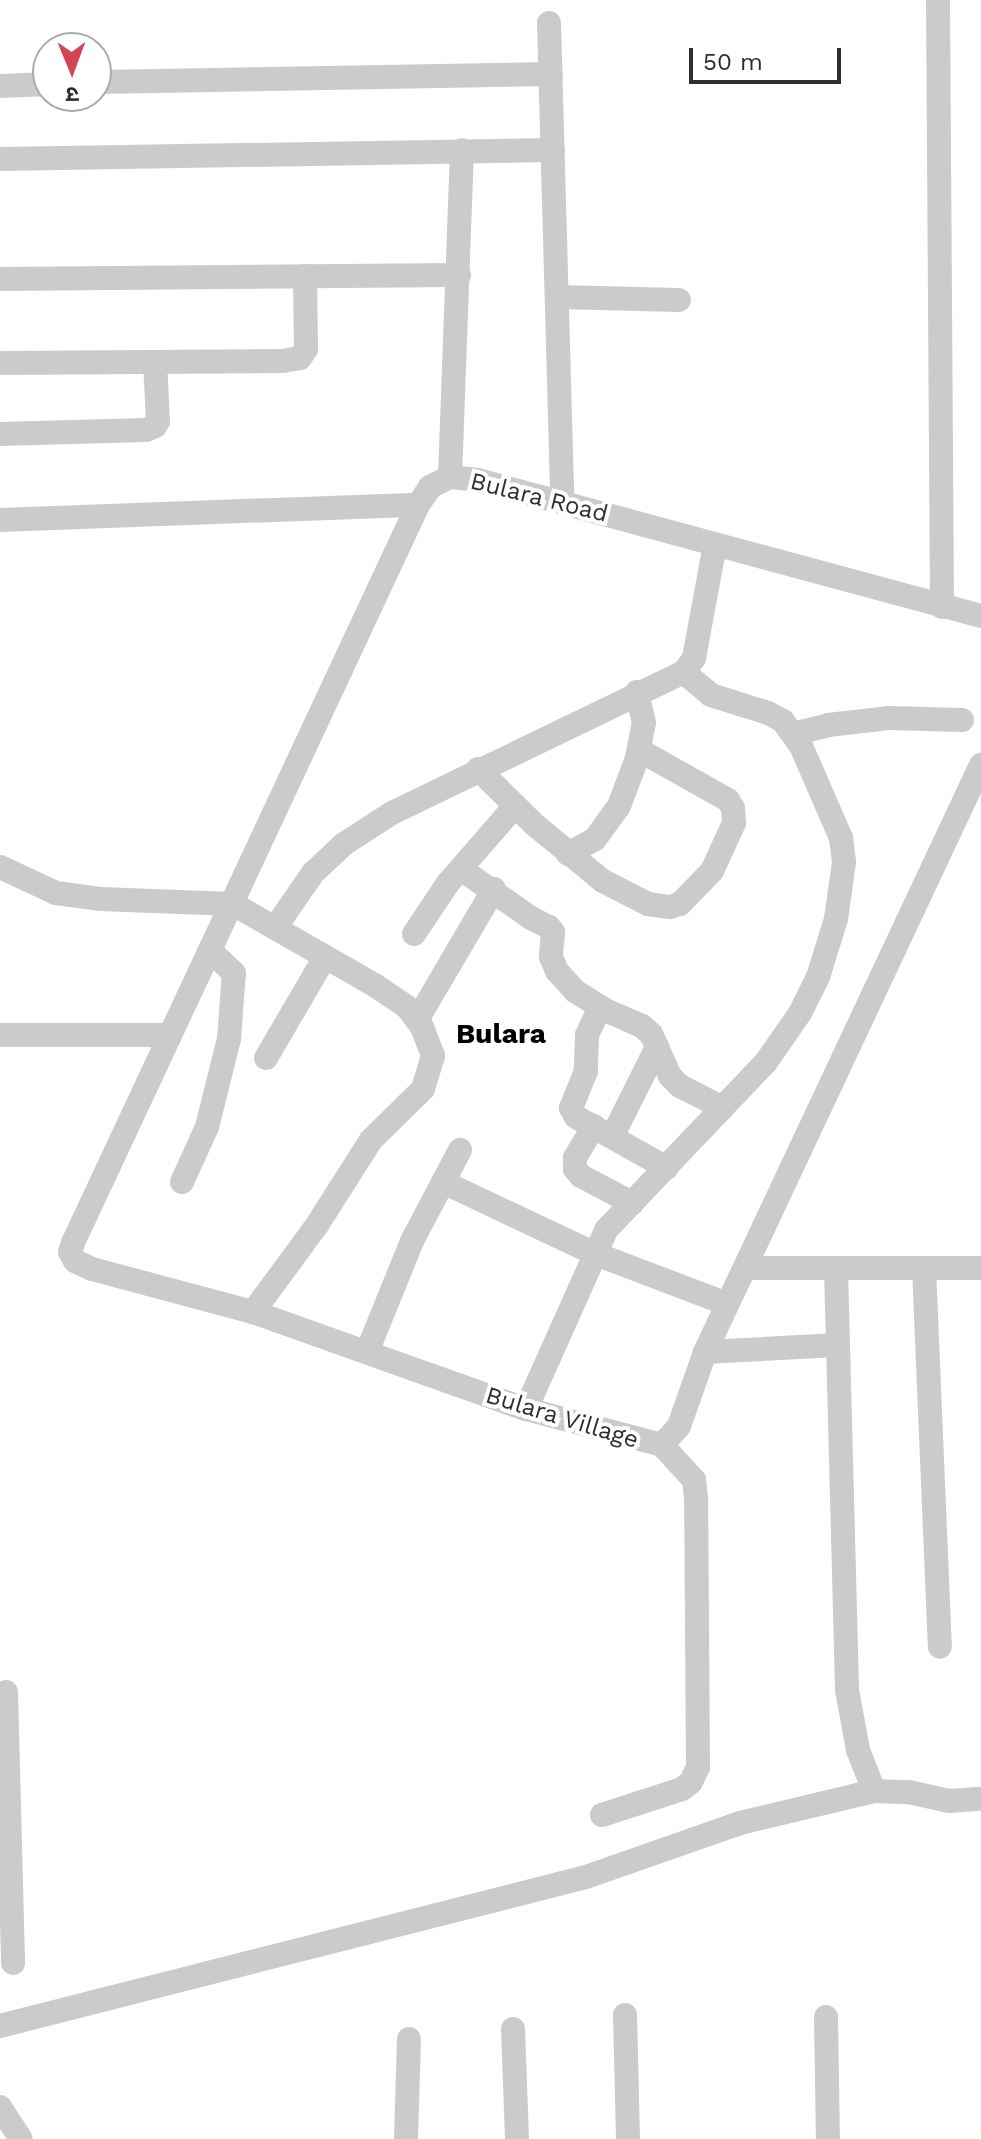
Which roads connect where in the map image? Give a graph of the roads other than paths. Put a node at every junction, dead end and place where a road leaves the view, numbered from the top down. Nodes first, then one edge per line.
1 (938, 0) edge
2 (549, 23) dead end
3 (551, 74) junction
4 (112, 82) edge
5 (32, 85) edge
6 (0, 86) edge
7 (462, 150) junction
8 (553, 150) junction
9 (0, 159) edge
10 (459, 275) junction
11 (305, 276) junction
12 (0, 279) edge
13 (558, 297) junction
14 (679, 300) dead end
15 (155, 362) junction
16 (0, 363) edge
17 (0, 434) edge
18 (450, 477) junction
19 (562, 503) junction
20 (418, 505) junction
21 (0, 520) edge
22 (715, 545) junction
23 (942, 607) junction
24 (981, 616) edge
25 (684, 672) junction
26 (637, 692) junction
27 (962, 720) dead end
28 (793, 734) junction
29 (639, 750) junction
30 (981, 765) edge
31 (478, 769) junction
32 (515, 806) junction
33 (568, 854) junction
34 (0, 867) edge
35 (461, 869) junction
36 (494, 889) junction
37 (233, 904) junction
38 (275, 928) junction
39 (414, 934) dead end
40 (210, 951) junction
41 (325, 957) junction
42 (600, 1007) junction
43 (417, 1020) junction
44 (0, 1035) edge
45 (167, 1035) junction
46 (657, 1047) junction
47 (266, 1058) dead end
48 (723, 1108) junction
49 (603, 1132) junction
50 (460, 1150) dead end
51 (667, 1168) junction
52 (182, 1182) dead end
53 (443, 1182) junction
54 (632, 1203) junction
55 (593, 1253) junction
56 (745, 1268) junction
57 (836, 1268) junction
58 (924, 1268) junction
59 (981, 1268) edge
60 (727, 1304) junction
61 (253, 1312) junction
62 (837, 1345) junction
63 (367, 1352) junction
64 (705, 1352) junction
65 (526, 1409) junction
66 (662, 1445) junction
67 (940, 1647) dead end
68 (6, 1692) dead end
69 (874, 1791) junction
70 (981, 1799) edge
71 (602, 1815) dead end
72 (5, 1824) edge
73 (13, 1963) dead end
74 (625, 2015) dead end
75 (826, 2017) dead end
76 (0, 2026) edge
77 (513, 2029) dead end
78 (409, 2039) dead end
79 (0, 2107) edge
80 (21, 2139) edge
81 (406, 2139) edge
82 (517, 2139) edge
83 (628, 2139) edge
84 (828, 2139) edge

1 - 23 street
2 - 3 street
3 - 4 street
3 - 8 street
5 - 6 street
7 - 8 street
7 - 9 street
7 - 10 street
8 - 13 street
10 - 11 street
10 - 18 street
11 - 12 street
11 - 15 street
13 - 14 street
13 - 19 street
15 - 16 street
15 - 17 street
18 - 19 street, Bulara Road
18 - 20 street, Bulara Road
19 - 22 street, Bulara Road
20 - 21 street
20 - 37 street
22 - 23 street, Bulara Road
22 - 25 street
23 - 24 street, Bulara Road
25 - 26 street
25 - 28 street
26 - 29 street
26 - 31 street
27 - 28 street
28 - 48 street
29 - 33 street
29 - 33 street
30 - 56 street, Bulara Village
31 - 32 street
31 - 38 street
32 - 33 street
32 - 35 street
34 - 37 street
35 - 36 street
35 - 39 street
36 - 42 street
36 - 43 street
37 - 38 street
37 - 40 street
38 - 41 street
40 - 45 street
40 - 52 street
41 - 43 street
41 - 47 street
42 - 46 street
42 - 49 street
43 - 61 street
44 - 45 street
45 - 61 street, Bulara Village
46 - 48 street
46 - 49 street
48 - 51 street
49 - 51 street
49 - 54 street
50 - 53 street
51 - 54 street
53 - 55 street
53 - 63 street
54 - 55 street
55 - 60 street
55 - 65 street
56 - 57 street
56 - 60 street, Bulara Village
57 - 58 street
57 - 62 street
58 - 59 street
58 - 67 street
60 - 64 street, Bulara Village
61 - 63 street, Bulara Village
62 - 64 street
62 - 69 street
63 - 65 street, Bulara Village
64 - 66 street, Bulara Village
65 - 66 street, Bulara Village
66 - 71 street
68 - 72 street
69 - 70 street
69 - 76 street
72 - 73 street
74 - 83 street
75 - 84 street
77 - 82 street
78 - 81 street
79 - 80 street

